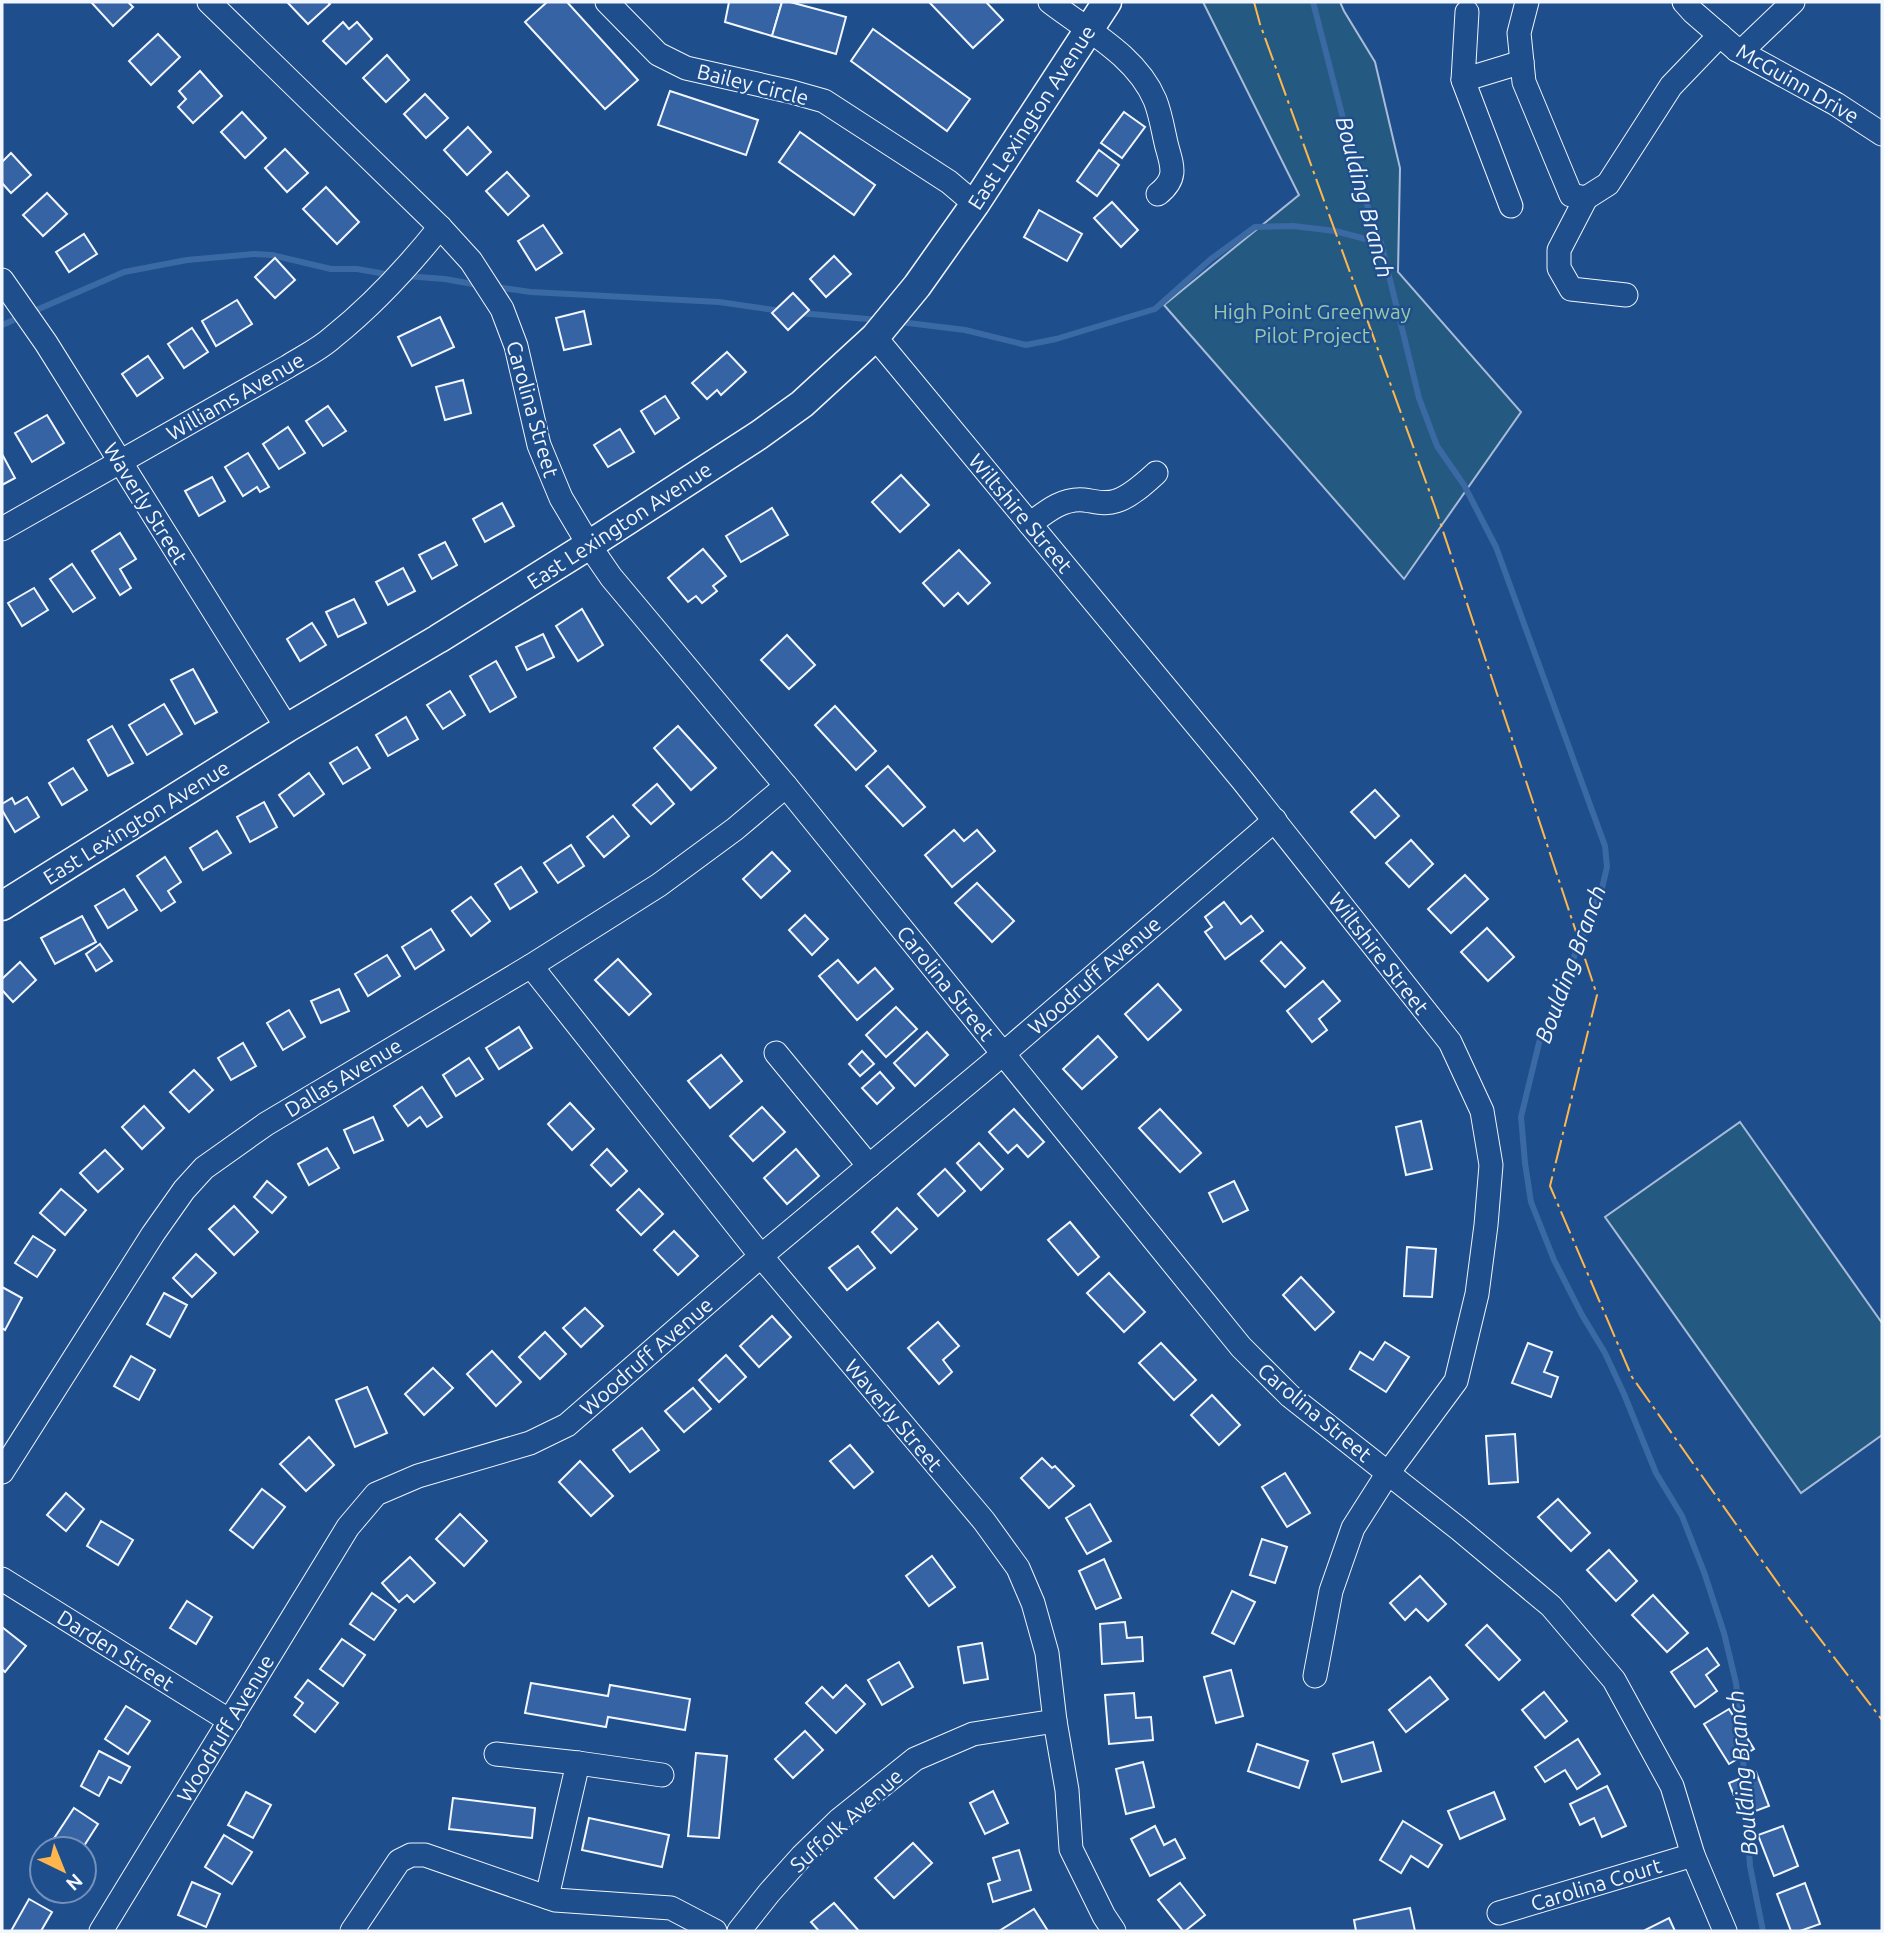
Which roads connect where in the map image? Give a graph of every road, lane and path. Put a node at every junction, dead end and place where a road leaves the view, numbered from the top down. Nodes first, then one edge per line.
1 (209, 2) edge
2 (607, 2) edge
3 (1050, 2) edge
4 (1107, 2) edge
5 (1527, 2) edge
6 (1684, 2) edge
7 (1793, 2) edge
8 (1467, 12) dead end
9 (1088, 30) junction
10 (1729, 43) junction
11 (1522, 62) junction
12 (1463, 80) junction
13 (1882, 134) edge
14 (1158, 194) dead end
15 (1586, 198) junction
16 (975, 204) junction
17 (1511, 206) dead end
18 (440, 227) junction
19 (2, 279) edge
20 (1626, 295) dead end
21 (875, 337) junction
22 (120, 461) junction
23 (1156, 473) dead end
24 (1030, 524) junction
25 (2, 529) edge
26 (589, 545) junction
27 (287, 728) junction
28 (786, 786) junction
29 (1275, 820) junction
30 (2, 906) edge
31 (531, 966) junction
32 (776, 1053) dead end
33 (1003, 1054) junction
34 (869, 1166) junction
35 (761, 1256) junction
36 (2, 1472) edge
37 (1388, 1473) junction
38 (2, 1579) edge
39 (1315, 1675) dead end
40 (230, 1721) junction
41 (1055, 1721) junction
42 (496, 1754) dead end
43 (578, 1763) junction
44 (662, 1775) dead end
45 (1693, 1855) junction
46 (547, 1897) junction
47 (1499, 1913) dead end
48 (101, 1931) edge
49 (352, 1931) edge
50 (715, 1931) edge
51 (739, 1931) edge
52 (1114, 1931) edge
53 (1725, 1931) edge

1 - 18 street, Carolina Street
2 - 16 street, Bailey Circle
3 - 9 street
4 - 9 main road, East Lexington Avenue
5 - 11 street
6 - 10 street, McGuinn Drive
7 - 10 street
8 - 12 street
9 - 14 street
9 - 16 main road, East Lexington Avenue
10 - 13 street, McGuinn Drive
10 - 15 street
11 - 12 street
11 - 15 street
12 - 17 street
15 - 20 street
16 - 21 main road, East Lexington Avenue
18 - 22 street, Williams Avenue
18 - 26 street, Carolina Street
19 - 22 street, Waverly Street
21 - 24 street, Wiltshire Street
21 - 26 main road, East Lexington Avenue
22 - 25 street, Williams Avenue
22 - 27 street, Waverly Street
23 - 24 street
24 - 29 street, Wiltshire Street
26 - 27 main road, East Lexington Avenue
26 - 28 street, Carolina Street
27 - 30 main road, East Lexington Avenue
28 - 31 street, Dallas Avenue
28 - 33 street, Carolina Street
29 - 33 street, Woodruff Avenue
29 - 37 street, Wiltshire Street
31 - 35 street, Waverly Street
31 - 36 street, Dallas Avenue
32 - 34 street
33 - 34 street, Woodruff Avenue
33 - 37 street, Carolina Street
34 - 35 street, Woodruff Avenue
35 - 40 street, Woodruff Avenue
35 - 41 street, Waverly Street
37 - 39 street, Wiltshire Street
37 - 45 street, Carolina Street
38 - 40 street, Darden Street
40 - 48 street, Woodruff Avenue
41 - 51 street, Suffolk Avenue
41 - 52 street, Waverly Street
42 - 43 street
43 - 44 street
43 - 46 street
45 - 47 street, Carolina Court
45 - 53 street, Carolina Street
46 - 49 street
46 - 50 street

